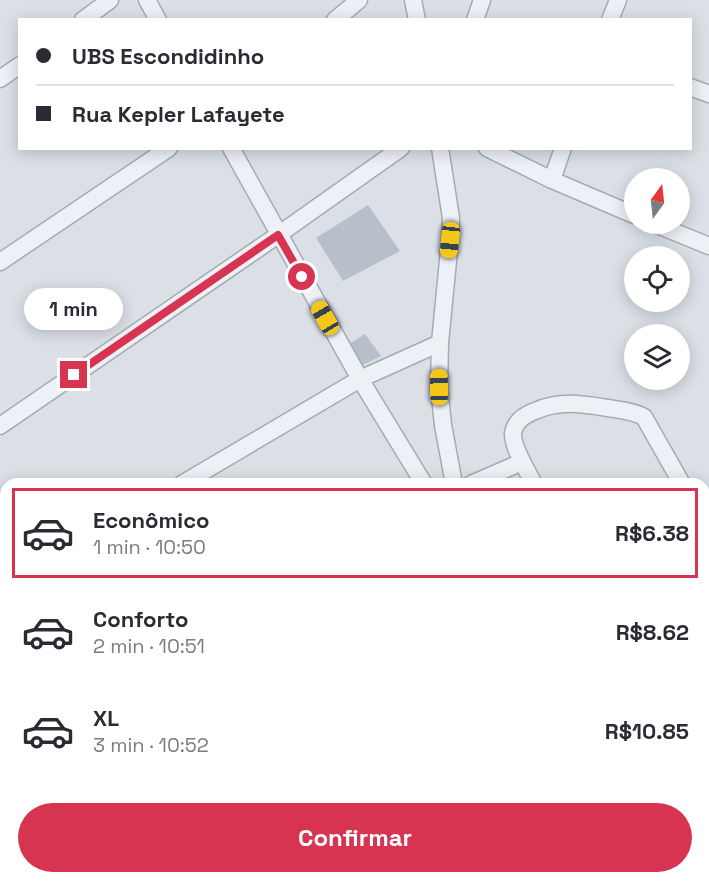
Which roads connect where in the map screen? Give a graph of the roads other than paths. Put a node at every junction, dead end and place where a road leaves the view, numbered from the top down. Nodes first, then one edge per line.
1 (110, 0) edge
2 (147, 0) edge
3 (359, 0) edge
4 (413, 0) edge
5 (482, 0) edge
6 (618, 0) edge
7 (86, 18) edge
8 (157, 18) edge
9 (337, 18) edge
10 (417, 18) edge
11 (476, 18) edge
12 (611, 18) edge
13 (18, 66) edge
14 (0, 79) edge
15 (692, 88) edge
16 (709, 94) edge
17 (166, 150) edge
18 (232, 150) edge
19 (398, 150) edge
20 (440, 150) edge
21 (490, 150) edge
22 (562, 150) edge
23 (552, 180) junction
24 (624, 211) edge
25 (680, 234) edge
26 (278, 235) junction
27 (709, 246) edge
28 (0, 262) edge
29 (440, 343) junction
30 (360, 380) junction
31 (0, 426) edge
32 (522, 462) junction
33 (192, 478) edge
34 (420, 478) edge
35 (453, 478) edge
36 (485, 478) edge
37 (531, 478) edge
38 (679, 478) edge

1 - 7 street
2 - 8 street
3 - 9 street
4 - 10 street
5 - 11 street
6 - 12 street
13 - 14 street
15 - 16 street
17 - 28 street
18 - 26 street
19 - 26 street
20 - 29 street
21 - 23 street
22 - 23 street
23 - 24 street
25 - 27 street
26 - 30 street
26 - 31 street
29 - 30 street
29 - 35 street
30 - 33 street
30 - 34 street
32 - 36 street
32 - 37 street
32 - 38 street

